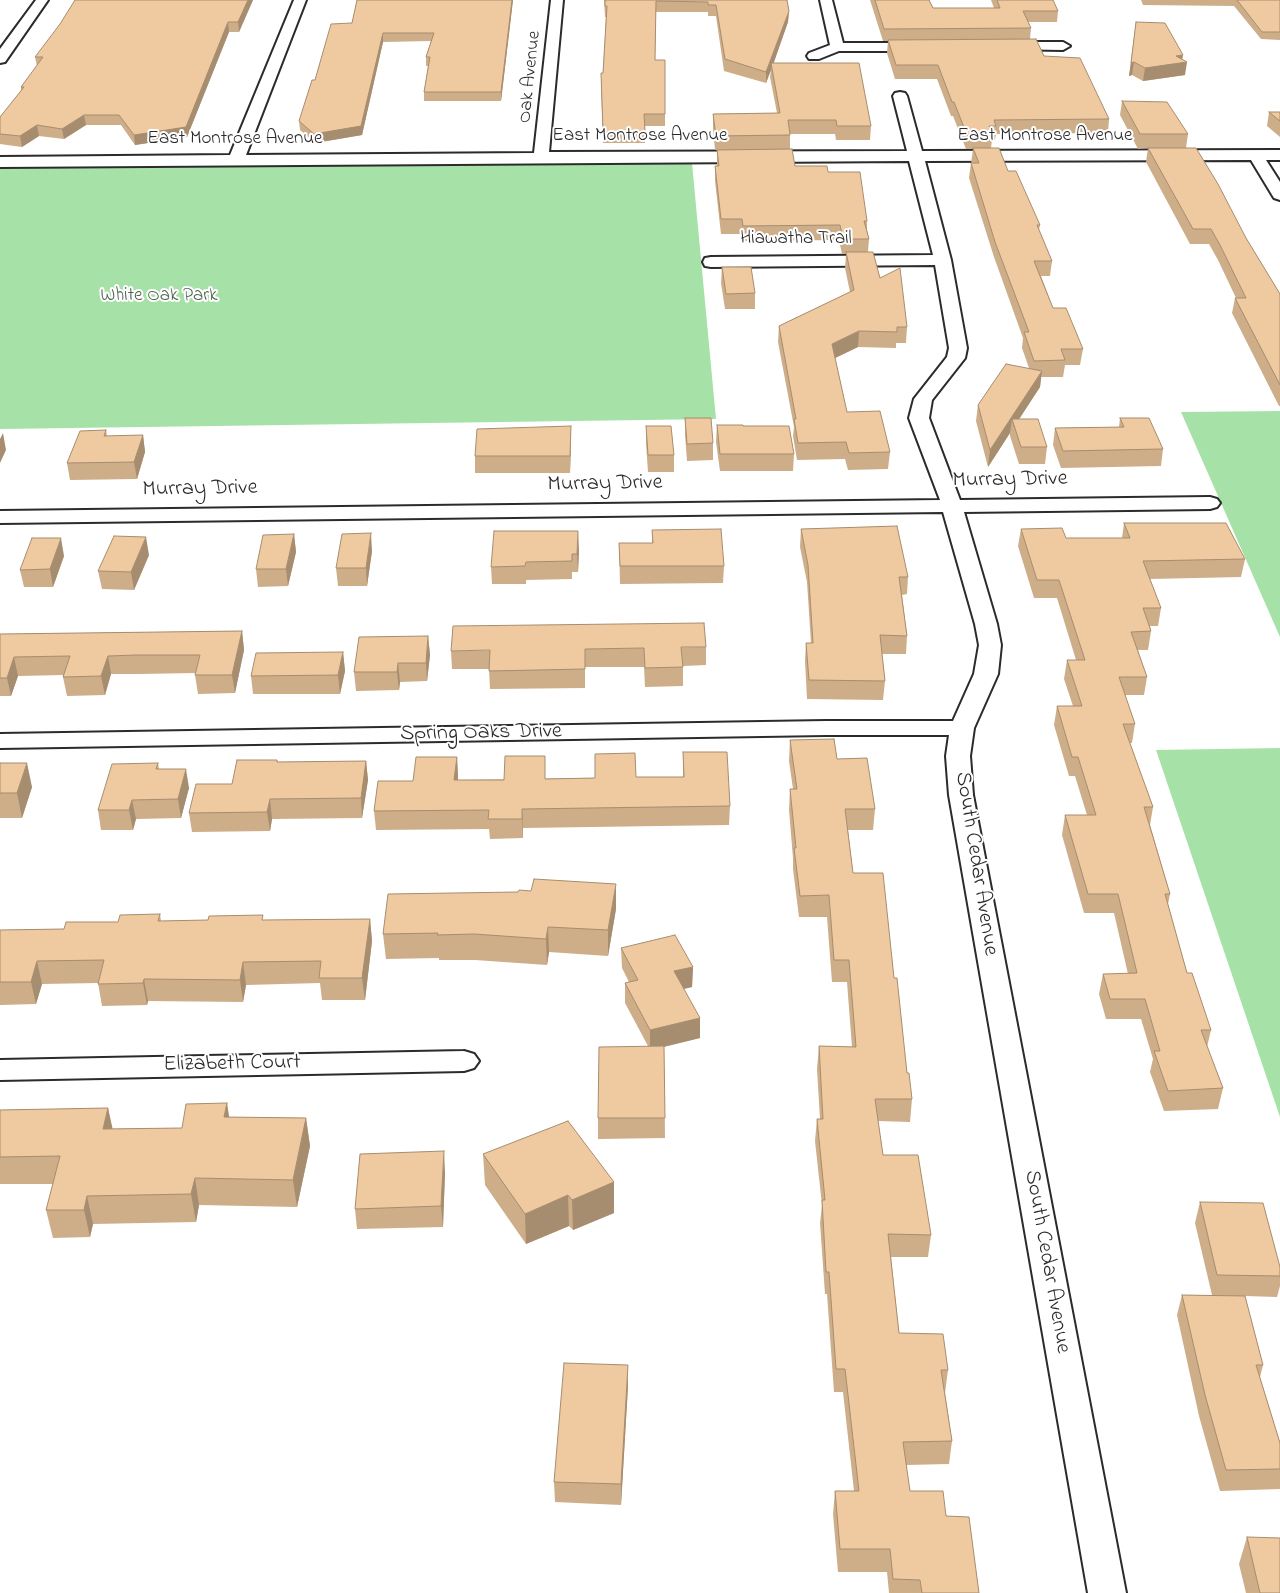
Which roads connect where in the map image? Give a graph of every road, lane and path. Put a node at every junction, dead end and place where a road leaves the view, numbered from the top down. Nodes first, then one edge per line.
1 (42, 0) edge
2 (300, 0) edge
3 (557, 0) edge
4 (826, 0) edge
5 (995, 46) edge
6 (1063, 46) dead end
7 (837, 47) junction
8 (936, 47) edge
9 (814, 56) dead end
10 (0, 59) edge
11 (900, 96) dead end
12 (1280, 155) edge
13 (1256, 156) junction
14 (541, 157) junction
15 (916, 157) junction
16 (236, 160) junction
17 (0, 162) edge
18 (1280, 195) edge
19 (943, 260) junction
20 (710, 262) dead end
21 (1210, 503) dead end
22 (952, 506) junction
23 (0, 517) edge
24 (962, 728) junction
25 (0, 741) edge
26 (464, 1061) dead end
27 (0, 1070) edge
28 (1107, 1593) edge

1 - 10 street
2 - 16 street
3 - 14 street, Oak Avenue
4 - 7 street
5 - 6 street
7 - 8 street
7 - 9 street
11 - 15 street, South Cedar Avenue
12 - 13 street, East Montrose Avenue
13 - 15 street, East Montrose Avenue
13 - 18 street
14 - 15 street, East Montrose Avenue
14 - 16 street, East Montrose Avenue
15 - 19 street, South Cedar Avenue
16 - 17 street, East Montrose Avenue
19 - 20 street, Hiawatha Trail
19 - 22 street, South Cedar Avenue
21 - 22 street, Murray Drive
22 - 23 street, Murray Drive
22 - 24 street, South Cedar Avenue
24 - 25 street, Spring Oaks Drive
24 - 28 street, South Cedar Avenue
26 - 27 street, Elizabeth Court

